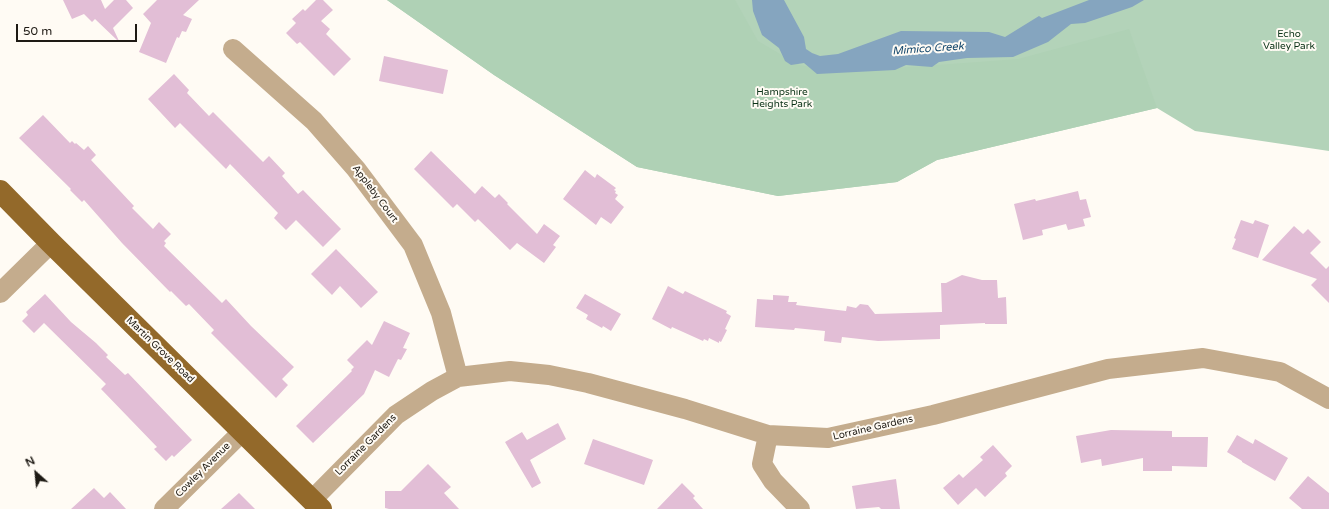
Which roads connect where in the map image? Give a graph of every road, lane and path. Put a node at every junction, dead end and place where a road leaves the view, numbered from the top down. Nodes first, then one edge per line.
1 (233, 49) dead end
2 (0, 190) edge
3 (51, 243) junction
4 (0, 293) edge
5 (458, 377) junction
6 (1329, 399) edge
7 (243, 431) junction
8 (768, 435) junction
9 (316, 504) edge
10 (164, 509) edge
11 (800, 509) edge

1 - 5 street, Appleby Court
2 - 3 main road, Martin Grove Road
3 - 4 street
3 - 7 main road, Martin Grove Road
5 - 8 street, Lorraine Gardens
5 - 9 street, Lorraine Gardens
6 - 8 street, Lorraine Gardens
7 - 9 main road, Martin Grove Road
7 - 10 street, Cowley Avenue
8 - 11 street

